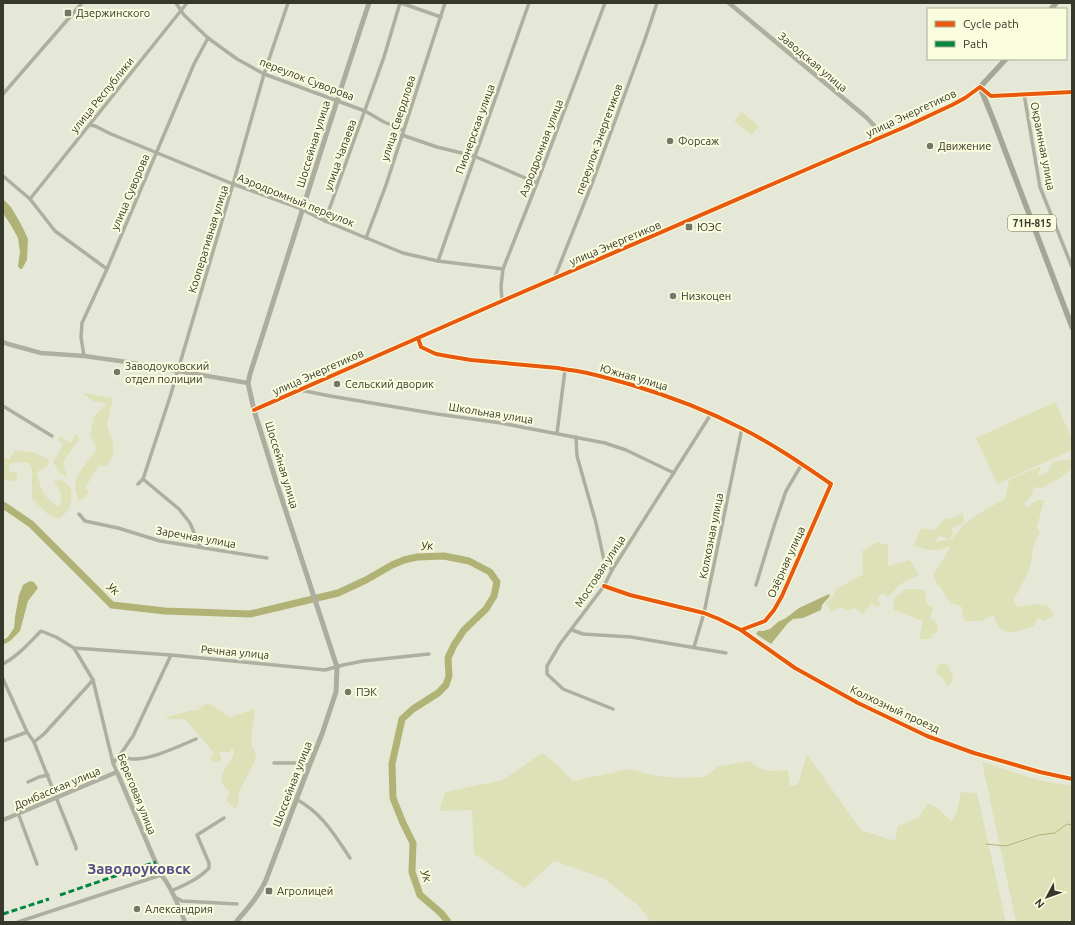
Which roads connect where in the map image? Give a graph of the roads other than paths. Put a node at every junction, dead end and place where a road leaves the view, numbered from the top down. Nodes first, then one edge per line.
1 (82, 3) edge
2 (176, 3) edge
3 (187, 3) edge
4 (288, 3) edge
5 (369, 3) edge
6 (400, 3) edge
7 (445, 3) edge
8 (529, 3) edge
9 (605, 3) edge
10 (657, 3) edge
11 (729, 3) edge
12 (181, 10) junction
13 (441, 17) junction
14 (208, 38) junction
15 (1005, 60) edge
16 (264, 74) junction
17 (980, 87) junction
18 (1072, 92) edge
19 (3, 94) edge
20 (1024, 94) junction
21 (337, 101) junction
22 (365, 111) junction
23 (90, 125) junction
24 (404, 130) junction
25 (402, 135) junction
26 (884, 136) junction
27 (156, 153) junction
28 (474, 156) junction
29 (3, 176) edge
30 (538, 183) junction
31 (234, 184) junction
32 (30, 199) junction
33 (303, 211) junction
34 (325, 221) junction
35 (366, 238) junction
36 (438, 261) junction
37 (1072, 267) edge
38 (107, 269) junction
39 (503, 269) junction
40 (553, 280) junction
41 (502, 301) junction
42 (1072, 327) edge
43 (418, 338) junction
44 (3, 342) edge
45 (84, 356) junction
46 (178, 370) junction
47 (565, 370) junction
48 (248, 383) junction
49 (300, 390) junction
50 (3, 406) edge
51 (254, 410) junction
52 (711, 414) junction
53 (742, 428) junction
54 (557, 434) junction
55 (52, 436) dead end
56 (576, 437) junction
57 (802, 464) junction
58 (674, 473) junction
59 (143, 479) junction
60 (138, 484) dead end
61 (831, 484) joint
62 (79, 514) dead end
63 (200, 547) junction
64 (268, 558) dead end
65 (612, 570) junction
66 (756, 585) dead end
67 (604, 586) junction
68 (704, 613) junction
69 (572, 630) junction
70 (741, 630) junction
71 (694, 647) junction
72 (74, 648) junction
73 (726, 653) dead end
74 (429, 654) dead end
75 (171, 655) junction
76 (3, 664) edge
77 (337, 667) junction
78 (3, 679) edge
79 (93, 680) junction
80 (613, 709) dead end
81 (26, 732) junction
82 (196, 739) dead end
83 (3, 741) edge
84 (34, 742) junction
85 (120, 755) junction
86 (113, 763) junction
87 (274, 763) dead end
88 (309, 765) junction
89 (117, 772) junction
90 (48, 775) junction
91 (1072, 779) edge
92 (28, 782) dead end
93 (57, 797) junction
94 (296, 799) junction
95 (18, 813) junction
96 (224, 818) dead end
97 (3, 820) edge
98 (76, 849) dead end
99 (350, 858) dead end
100 (37, 864) dead end
101 (161, 874) junction
102 (171, 891) junction
103 (174, 897) junction
104 (237, 904) dead end
105 (18, 922) edge
106 (185, 922) edge
107 (236, 922) edge

1 - 19 street
2 - 12 street, переулок Суворова
3 - 12 street, улица Республики
4 - 16 street, Кооперативная улица
5 - 21 main road, Шоссейная улица
6 - 13 street
6 - 22 street, улица Чапаева
7 - 13 street, улица Свердлова
8 - 28 street, Пионерская улица
9 - 30 street, Аэродромная улица
10 - 40 street, переулок Энергетиков
11 - 26 street, Заводская улица
12 - 14 street, переулок Суворова
12 - 23 street, улица Республики
13 - 24 street, улица Свердлова
14 - 16 street, переулок Суворова
14 - 27 street, улица Суворова
15 - 17 main road
16 - 21 street, переулок Суворова
16 - 31 street, Кооперативная улица
17 - 20 street
17 - 26 street, улица Энергетиков
17 - 42 main road, 71Н-815
18 - 20 street
20 - 37 street, Окраинная улица
21 - 22 street, переулок Суворова
21 - 33 main road, Шоссейная улица
22 - 24 street, переулок Суворова
22 - 34 street, улица Чапаева
23 - 27 street, Аэродромный переулок
23 - 32 street, улица Республики
24 - 25 street, улица Свердлова
25 - 28 street
25 - 35 street, улица Свердлова
26 - 40 street, улица Энергетиков
27 - 31 street, Аэродромный переулок
27 - 38 street, улица Суворова
28 - 30 street
28 - 36 street, Пионерская улица
29 - 32 street
30 - 39 street, Аэродромная улица
31 - 33 street, Аэродромный переулок
31 - 46 street, Кооперативная улица
32 - 38 street
33 - 34 street, Аэродромный переулок
33 - 48 main road, Шоссейная улица
34 - 35 street, Аэродромный переулок
35 - 36 street, Аэродромный переулок
36 - 39 street, Аэродромный переулок
38 - 45 street, улица Суворова
39 - 41 street, Аэродромная улица
40 - 41 street, улица Энергетиков
41 - 43 street, улица Энергетиков
43 - 47 street, Южная улица
43 - 49 street, улица Энергетиков
44 - 45 street
45 - 46 street
46 - 48 street
46 - 59 street, Кооперативная улица
47 - 52 street, Южная улица
47 - 54 street
48 - 51 main road, Шоссейная улица
49 - 51 street, улица Энергетиков
49 - 54 street, Школьная улица
50 - 55 street
51 - 77 main road, Шоссейная улица
52 - 53 street, Южная улица
52 - 58 street, Мостовая улица
53 - 57 street, Южная улица
53 - 68 street, Колхозная улица
54 - 56 street, Школьная улица
56 - 58 street, Школьная улица
56 - 65 street
57 - 61 street, Южная улица
57 - 66 street
58 - 65 street, Мостовая улица
59 - 60 street, Кооперативная улица
59 - 63 street
61 - 70 street, Озёрная улица
62 - 63 street, Заречная улица
63 - 64 street, Заречная улица
65 - 67 street, Мостовая улица
67 - 68 street, Колхозный проезд
67 - 69 street, Мостовая улица
68 - 70 street, Колхозный проезд
68 - 71 street, Колхозная улица
69 - 71 street
69 - 80 street, Мостовая улица
70 - 91 street, Колхозный проезд
71 - 73 street
72 - 75 street, Речная улица
72 - 76 street, Речная улица
72 - 79 street, Береговая улица
74 - 77 street, Речная улица
75 - 77 street, Речная улица
75 - 85 street
77 - 88 main road, Шоссейная улица
78 - 81 street
79 - 84 street
79 - 86 street, Береговая улица
81 - 83 street
81 - 84 street
82 - 85 street
84 - 90 street
85 - 86 street
86 - 89 street, Береговая улица
87 - 88 street
88 - 94 main road, Шоссейная улица
89 - 93 street, Донбасская улица
89 - 101 street, Береговая улица
90 - 92 street
90 - 93 street
93 - 95 street, Донбасская улица
93 - 98 street
94 - 99 street
94 - 107 main road, Шоссейная улица
95 - 97 street, Донбасская улица
95 - 100 street
96 - 102 street
101 - 102 street, Береговая улица
101 - 105 street
102 - 103 street, Береговая улица
103 - 104 street
103 - 106 street, Береговая улица

